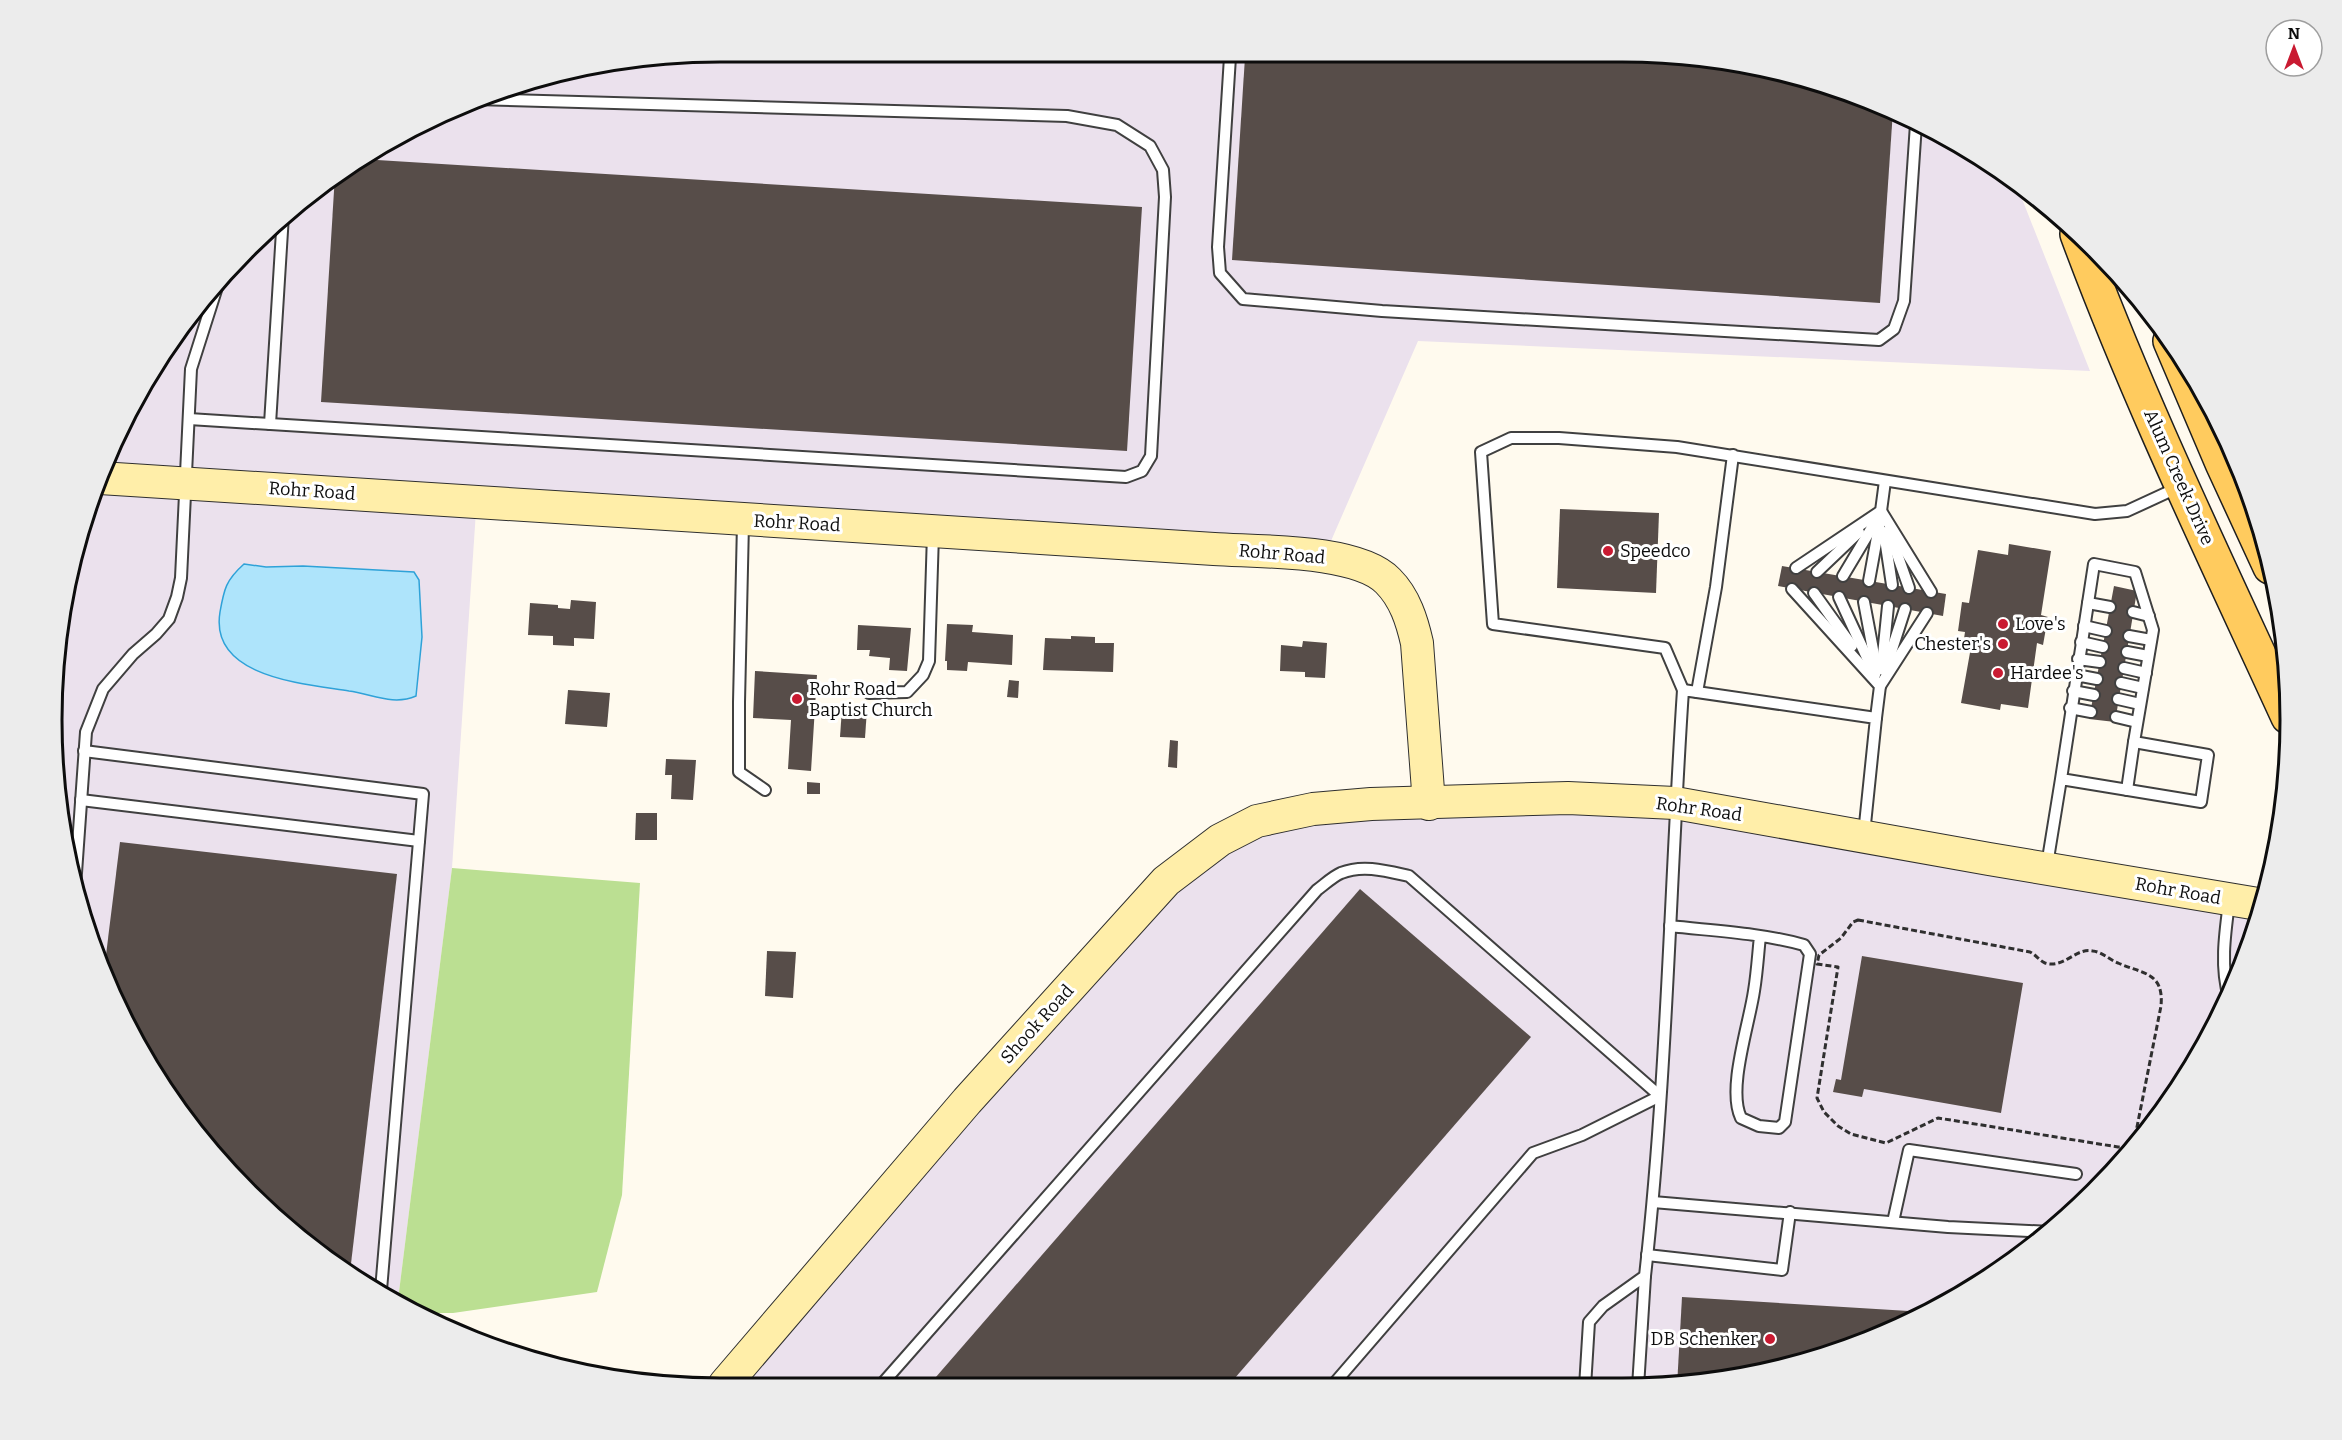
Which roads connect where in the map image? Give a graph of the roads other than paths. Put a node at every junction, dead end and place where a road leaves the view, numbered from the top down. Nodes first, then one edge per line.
1 (1230, 62) edge
2 (499, 100) edge
3 (1916, 130) edge
4 (283, 228) edge
5 (2083, 249) edge
6 (213, 301) edge
7 (2187, 383) edge
8 (189, 418) junction
9 (270, 424) junction
10 (1733, 455) junction
11 (108, 478) edge
12 (1885, 480) junction
13 (186, 483) junction
14 (2182, 486) junction
15 (1881, 511) junction
16 (743, 519) junction
17 (2251, 526) edge
18 (934, 531) junction
19 (1796, 568) dead end
20 (1817, 572) dead end
21 (1843, 576) dead end
22 (1869, 581) dead end
23 (1892, 585) dead end
24 (1909, 588) dead end
25 (1792, 589) dead end
26 (1931, 592) dead end
27 (1814, 593) dead end
28 (1839, 597) dead end
29 (1864, 602) dead end
30 (2088, 603) junction
31 (1888, 606) dead end
32 (2110, 607) dead end
33 (1905, 609) dead end
34 (2133, 612) dead end
35 (1927, 613) dead end
36 (2148, 616) junction
37 (2084, 626) junction
38 (2106, 631) dead end
39 (2129, 636) dead end
40 (2151, 640) junction
41 (2081, 642) junction
42 (2103, 647) dead end
43 (2127, 652) dead end
44 (2148, 656) junction
45 (2078, 659) junction
46 (2100, 662) dead end
47 (2124, 668) dead end
48 (2146, 673) junction
49 (2076, 675) junction
50 (2097, 679) dead end
51 (2121, 683) dead end
52 (1880, 686) junction
53 (2143, 688) junction
54 (1683, 690) junction
55 (2073, 691) junction
56 (1697, 692) junction
57 (869, 693) dead end
58 (2094, 695) dead end
59 (2279, 698) edge
60 (2118, 699) dead end
61 (2140, 704) junction
62 (2070, 708) junction
63 (2091, 712) dead end
64 (2116, 717) dead end
65 (1876, 718) junction
66 (2137, 722) junction
67 (2134, 742) junction
68 (84, 751) junction
69 (2061, 779) junction
70 (765, 789) dead end
71 (2127, 790) junction
72 (81, 800) junction
73 (1675, 803) junction
74 (1429, 804) junction
75 (1863, 837) junction
76 (419, 841) junction
77 (77, 860) edge
78 (2046, 868) junction
79 (2229, 899) junction
80 (2254, 903) edge
81 (1670, 926) junction
82 (1760, 936) junction
83 (2226, 982) edge
84 (1660, 1096) junction
85 (2076, 1174) dead end
86 (1653, 1202) junction
87 (1790, 1212) junction
88 (1893, 1222) junction
89 (2036, 1231) edge
90 (1647, 1255) junction
91 (1645, 1276) junction
92 (381, 1284) edge
93 (730, 1378) edge
94 (887, 1378) edge
95 (1339, 1378) edge
96 (1586, 1378) edge
97 (1639, 1378) edge

1 - 3 lane
2 - 9 lane
4 - 9 lane
5 - 14 main road, Alum Creek Drive
6 - 8 lane
7 - 17 main road
8 - 9 lane
8 - 13 lane
10 - 12 lane
10 - 54 lane
10 - 56 lane
11 - 13 street, Rohr Road
12 - 14 lane
12 - 15 lane
13 - 16 street, Rohr Road
13 - 68 lane
14 - 59 main road, Alum Creek Drive
15 - 19 lane
15 - 20 lane
15 - 21 lane
15 - 22 lane
15 - 23 lane
15 - 24 lane
15 - 26 lane
16 - 18 street, Rohr Road
16 - 70 lane
18 - 57 lane
18 - 74 street, Rohr Road
25 - 52 lane
27 - 52 lane
28 - 52 lane
29 - 52 lane
30 - 32 lane
30 - 36 lane
30 - 37 lane
31 - 52 lane
33 - 52 lane
34 - 36 lane
35 - 52 lane
36 - 40 lane
37 - 38 lane
37 - 41 lane
39 - 40 lane
40 - 44 lane
41 - 42 lane
41 - 45 lane
43 - 44 lane
44 - 48 lane
45 - 46 lane
45 - 49 lane
47 - 48 lane
48 - 53 lane
49 - 50 lane
49 - 55 lane
51 - 53 lane
52 - 65 lane
53 - 61 lane
54 - 56 lane
54 - 73 lane
55 - 58 lane
55 - 62 lane
56 - 65 lane
60 - 61 lane
61 - 66 lane
62 - 63 lane
62 - 69 lane
64 - 66 lane
65 - 75 lane
66 - 67 lane
67 - 71 lane
67 - 71 lane
68 - 72 lane
68 - 76 lane
69 - 71 lane
69 - 78 lane
72 - 76 lane
72 - 77 lane
73 - 74 street, Rohr Road
73 - 75 street, Rohr Road
73 - 81 lane
74 - 93 street, Shook Road
75 - 78 street, Rohr Road
76 - 92 lane
78 - 79 street, Rohr Road
79 - 80 street, Rohr Road
79 - 83 lane
81 - 82 lane
81 - 84 lane
82 - 82 lane
84 - 86 lane
84 - 94 lane
84 - 95 lane
85 - 88 lane
86 - 87 lane
86 - 90 lane
87 - 88 lane
87 - 90 lane
88 - 89 lane
90 - 91 lane
91 - 96 lane
91 - 97 lane

